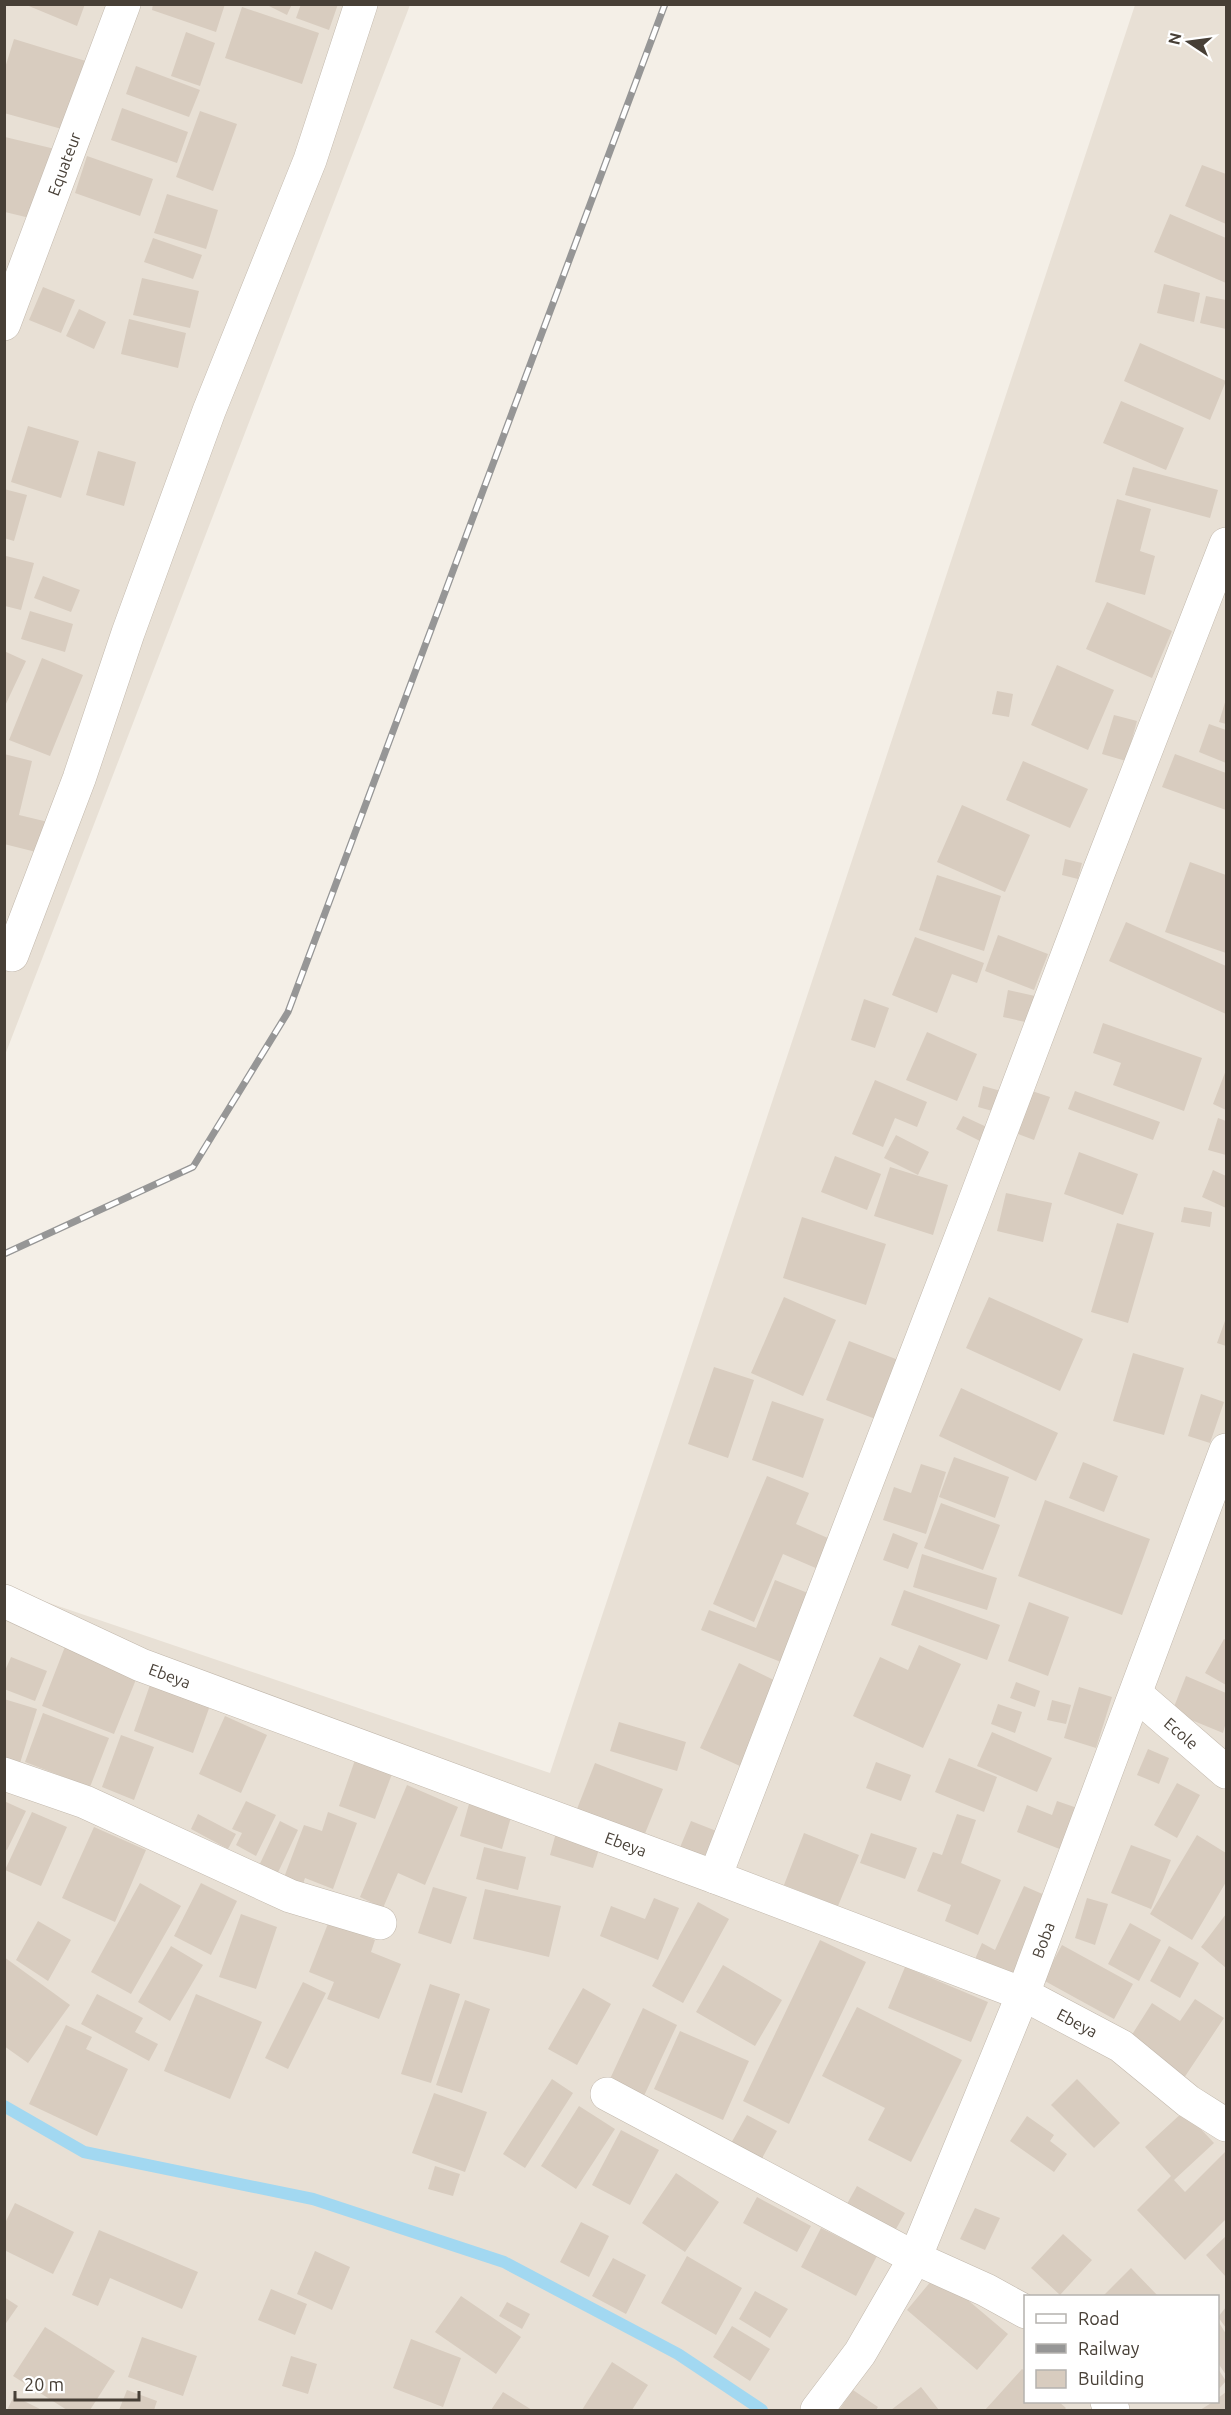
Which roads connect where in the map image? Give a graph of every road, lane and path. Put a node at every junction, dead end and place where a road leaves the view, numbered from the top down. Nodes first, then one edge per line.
1 (124, 4) edge
2 (362, 4) edge
3 (4, 324) edge
4 (1227, 544) edge
5 (12, 955) dead end
6 (1227, 1450) edge
7 (4, 1601) edge
8 (1136, 1694) junction
9 (1227, 1772) edge
10 (4, 1774) edge
11 (715, 1877) junction
12 (380, 1923) dead end
13 (1023, 1994) junction
14 (607, 2094) dead end
15 (1227, 2125) edge
16 (915, 2258) junction
17 (1024, 2311) edge
18 (817, 2410) edge

1 - 3 street, Equateur
2 - 5 street
4 - 11 street
6 - 8 street, Boba
7 - 11 street, Ebeya
8 - 9 street, Ecole
8 - 13 street, Boba
10 - 12 street
11 - 13 street, Ebeya
13 - 15 street, Ebeya
13 - 16 street, Boba
14 - 16 street
16 - 17 street
16 - 18 street, Boba

